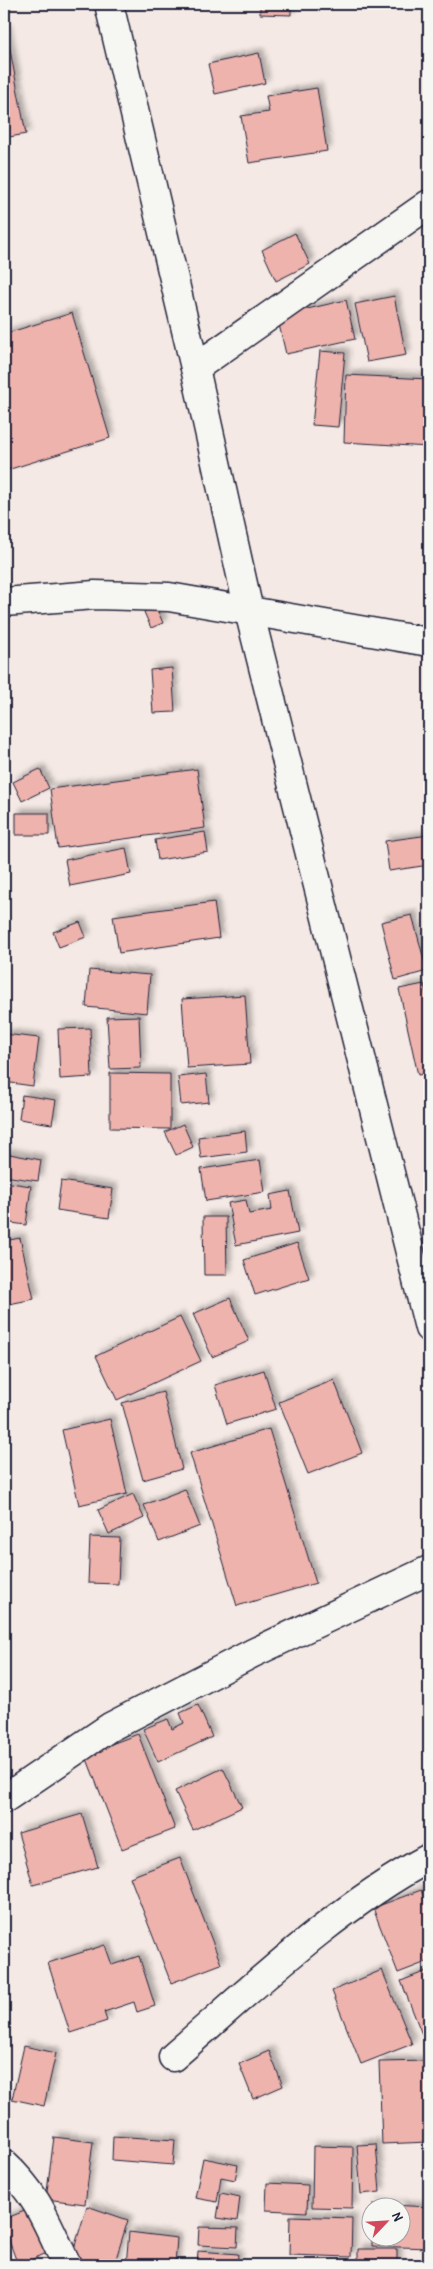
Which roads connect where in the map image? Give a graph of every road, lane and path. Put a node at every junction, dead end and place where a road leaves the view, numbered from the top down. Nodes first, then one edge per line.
1 (109, 4) edge
2 (429, 204) edge
3 (195, 368) junction
4 (4, 602) edge
5 (249, 610) junction
6 (429, 642) edge
7 (429, 1328) edge
8 (429, 1570) edge
9 (4, 1800) edge
10 (429, 1858) edge
11 (173, 2057) dead end
12 (4, 2164) edge
13 (67, 2265) edge

1 - 3 street
2 - 3 street
3 - 5 street
4 - 5 street
5 - 6 street
5 - 7 street
8 - 9 street
10 - 11 street
12 - 13 street

